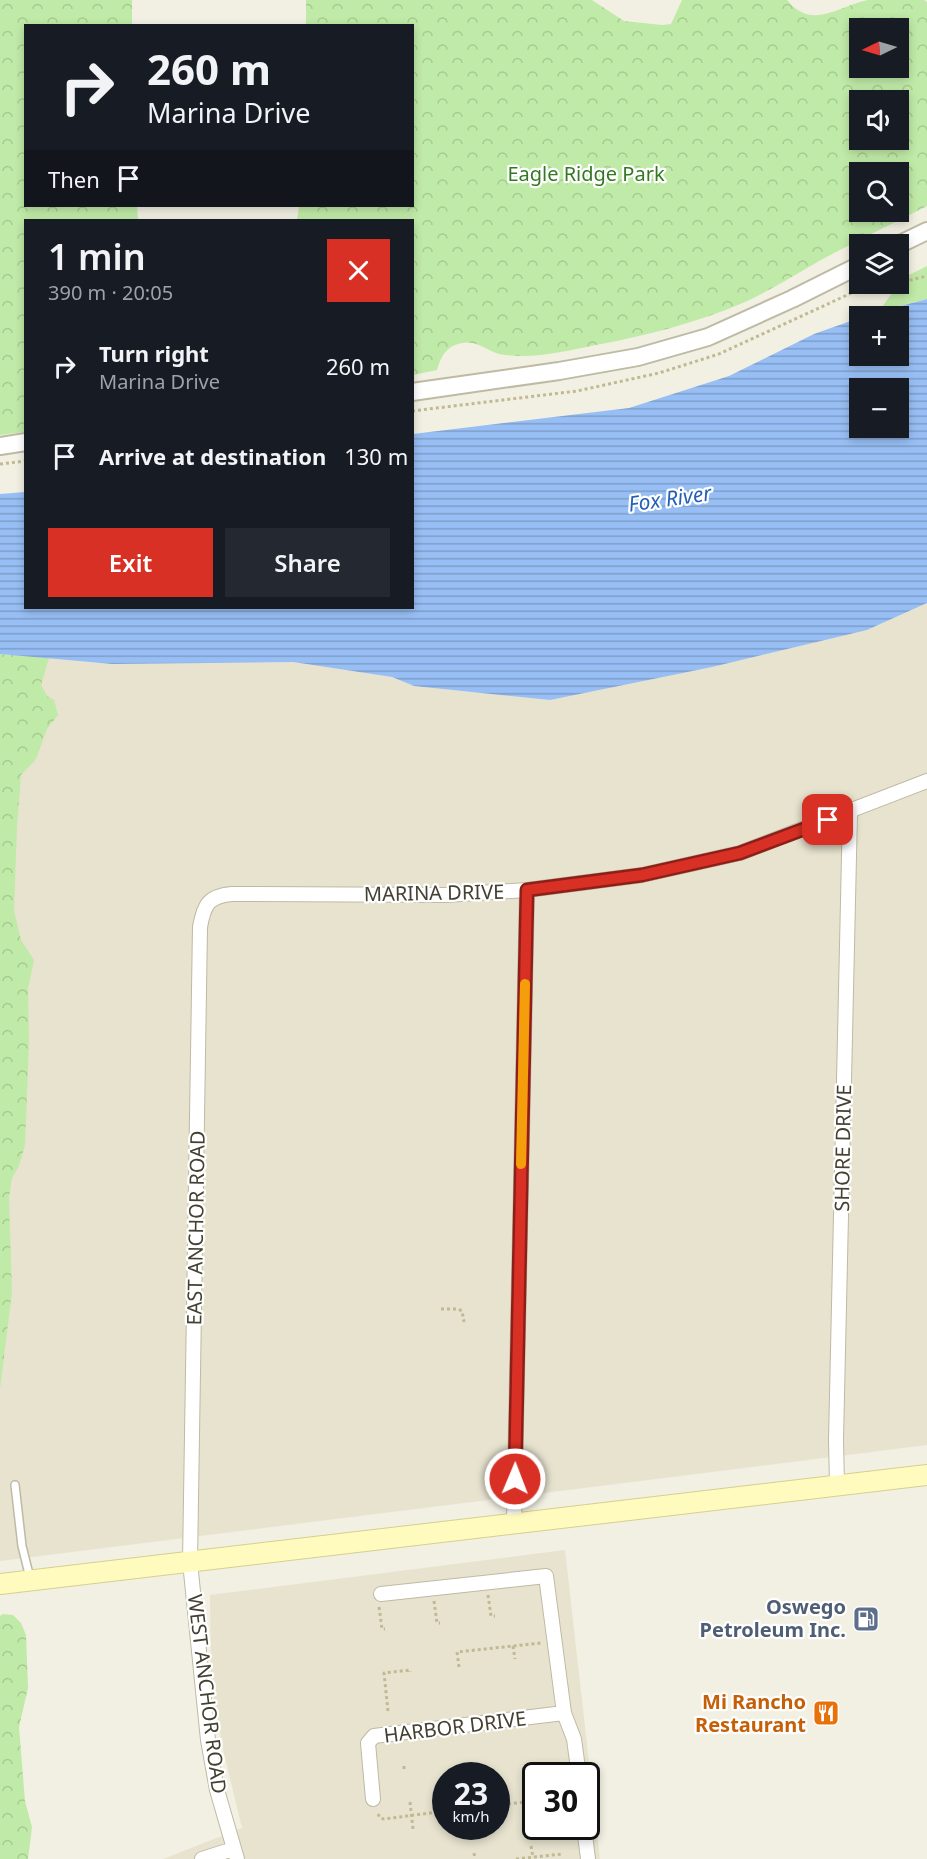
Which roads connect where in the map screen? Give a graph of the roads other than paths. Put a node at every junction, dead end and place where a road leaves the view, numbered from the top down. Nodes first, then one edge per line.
1 (927, 231) edge
2 (909, 240) edge
3 (849, 270) edge
4 (414, 392) edge
5 (24, 442) edge
6 (0, 446) edge
7 (927, 782) edge
8 (850, 811) junction
9 (527, 890) junction
10 (213, 898) joint
11 (927, 1475) edge
12 (15, 1485) dead end
13 (837, 1485) junction
14 (514, 1524) junction
15 (190, 1562) junction
16 (30, 1581) junction
17 (0, 1584) edge
18 (380, 1601) road end
19 (564, 1713) junction
20 (577, 1762) edge
21 (373, 1799) dead end
22 (586, 1840) edge
23 (235, 1854) edge
24 (202, 1859) edge
25 (588, 1859) edge

1 - 2 street
3 - 4 street
5 - 6 street
7 - 8 street, MARINA DRIVE
8 - 9 street, MARINA DRIVE
8 - 13 street, SHORE DRIVE
9 - 10 street, MARINA DRIVE
9 - 14 street
10 - 15 street, EAST ANCHOR ROAD
11 - 13 main road
12 - 16 lane
13 - 14 main road
14 - 15 main road
15 - 16 main road
15 - 23 street, WEST ANCHOR ROAD
16 - 17 main road
18 - 19 street
19 - 20 street
19 - 21 street, HARBOR DRIVE
22 - 25 street
23 - 24 street

